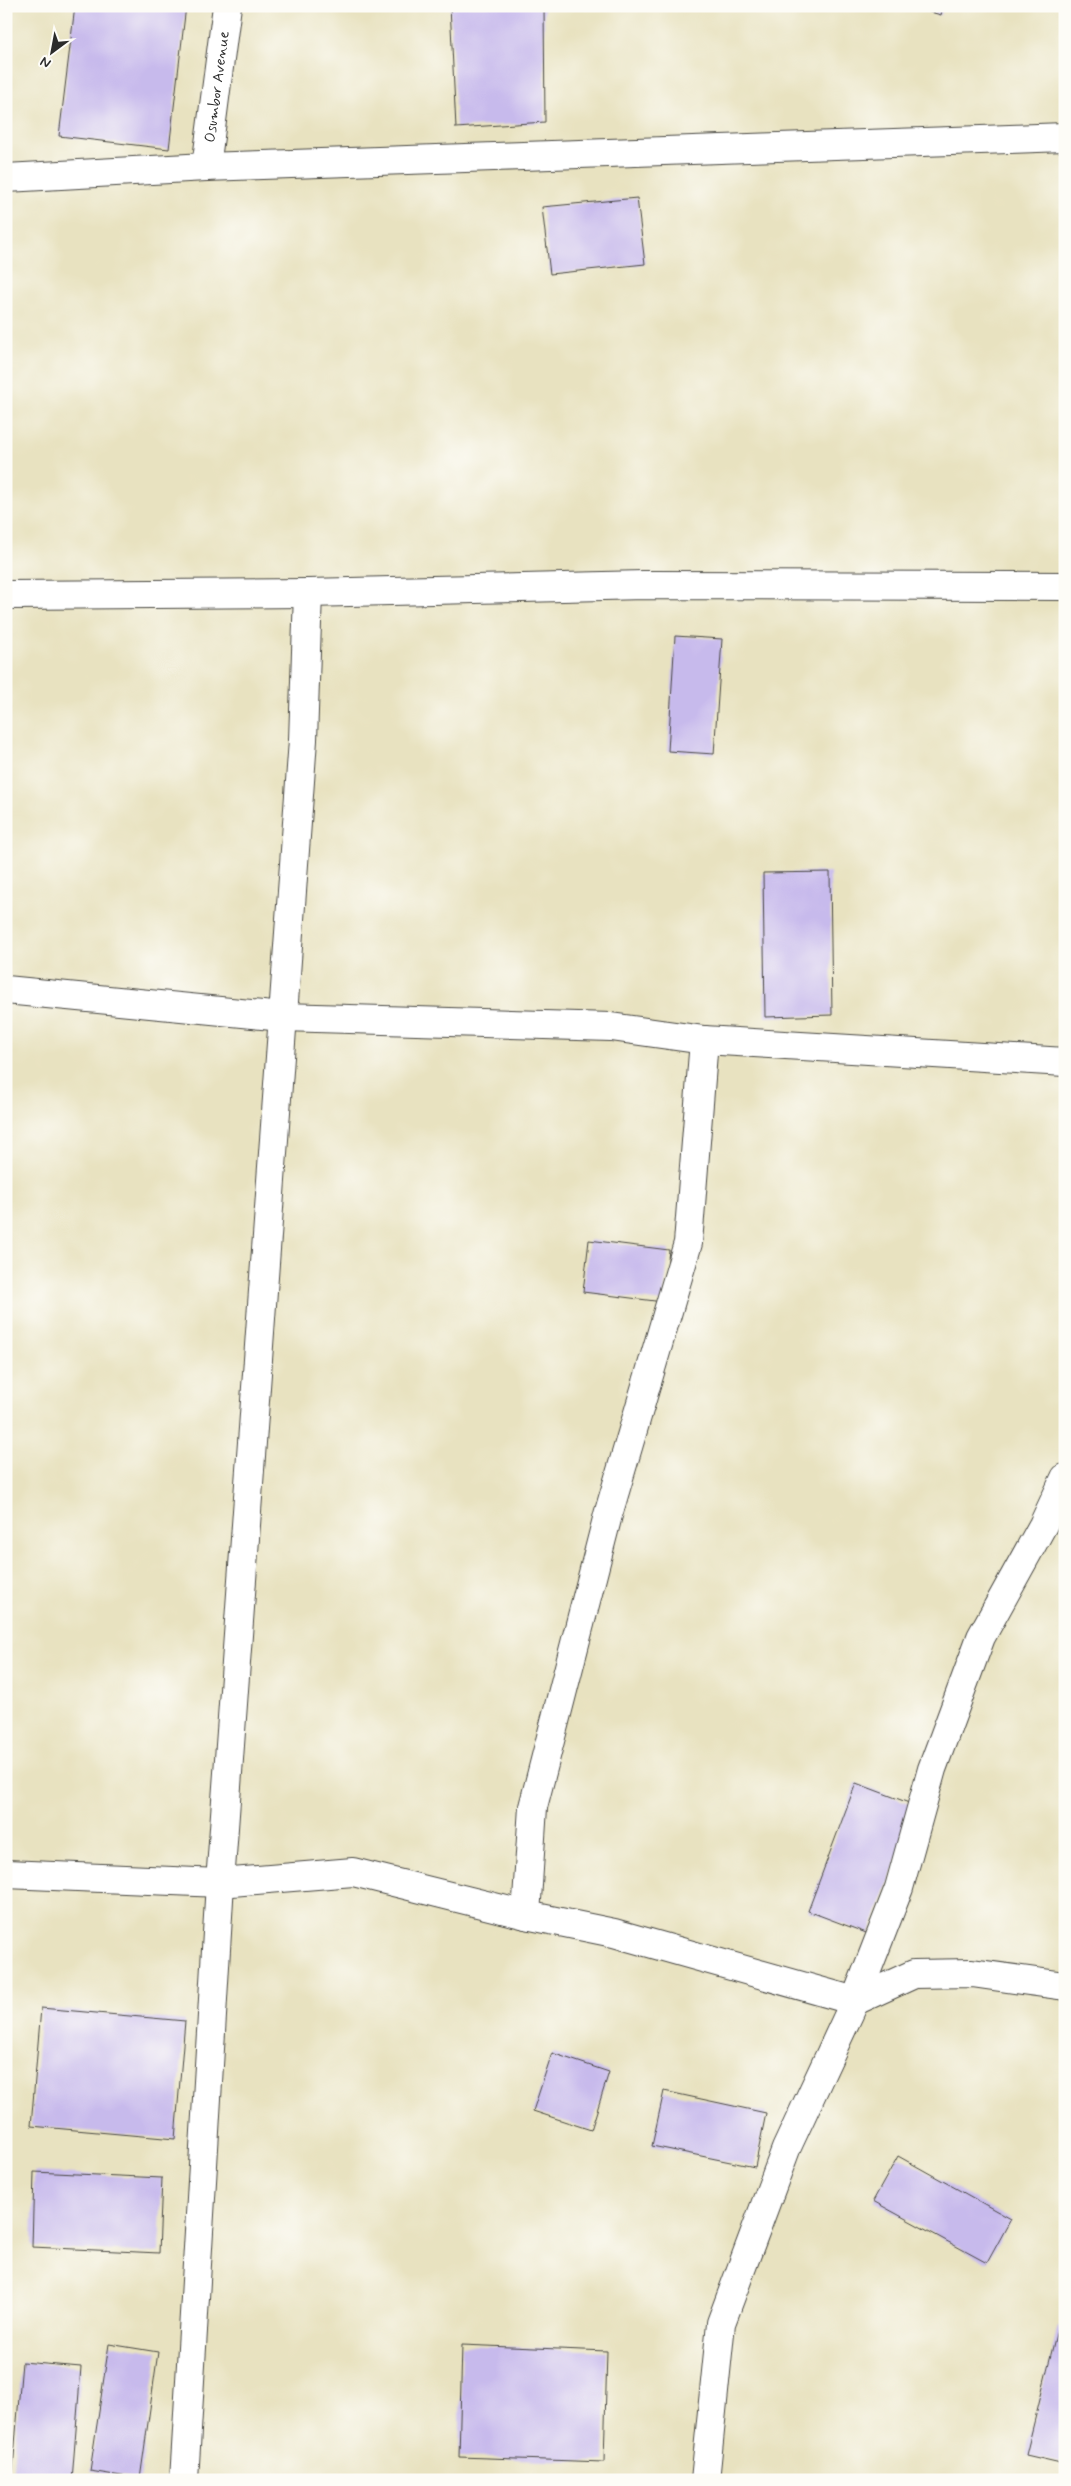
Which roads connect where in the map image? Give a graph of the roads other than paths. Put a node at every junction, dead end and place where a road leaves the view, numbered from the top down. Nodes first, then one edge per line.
1 (227, 6) edge
2 (1065, 137) edge
3 (206, 166) junction
4 (6, 178) edge
5 (1065, 586) edge
6 (308, 593) junction
7 (6, 595) edge
8 (6, 990) edge
9 (283, 1016) junction
10 (704, 1040) junction
11 (1065, 1062) edge
12 (1065, 1478) edge
13 (6, 1874) edge
14 (220, 1883) junction
15 (526, 1915) junction
16 (1065, 1986) edge
17 (855, 2001) junction
18 (184, 2480) edge
19 (705, 2480) edge

1 - 3 street, Osumbor Avenue
2 - 3 street
3 - 4 street
5 - 6 street
6 - 7 street
6 - 9 street
8 - 9 street
9 - 10 street
9 - 14 street
10 - 11 street
10 - 15 street
12 - 17 street
13 - 14 street
14 - 15 street
14 - 18 street
15 - 17 street
16 - 17 street
17 - 19 street

